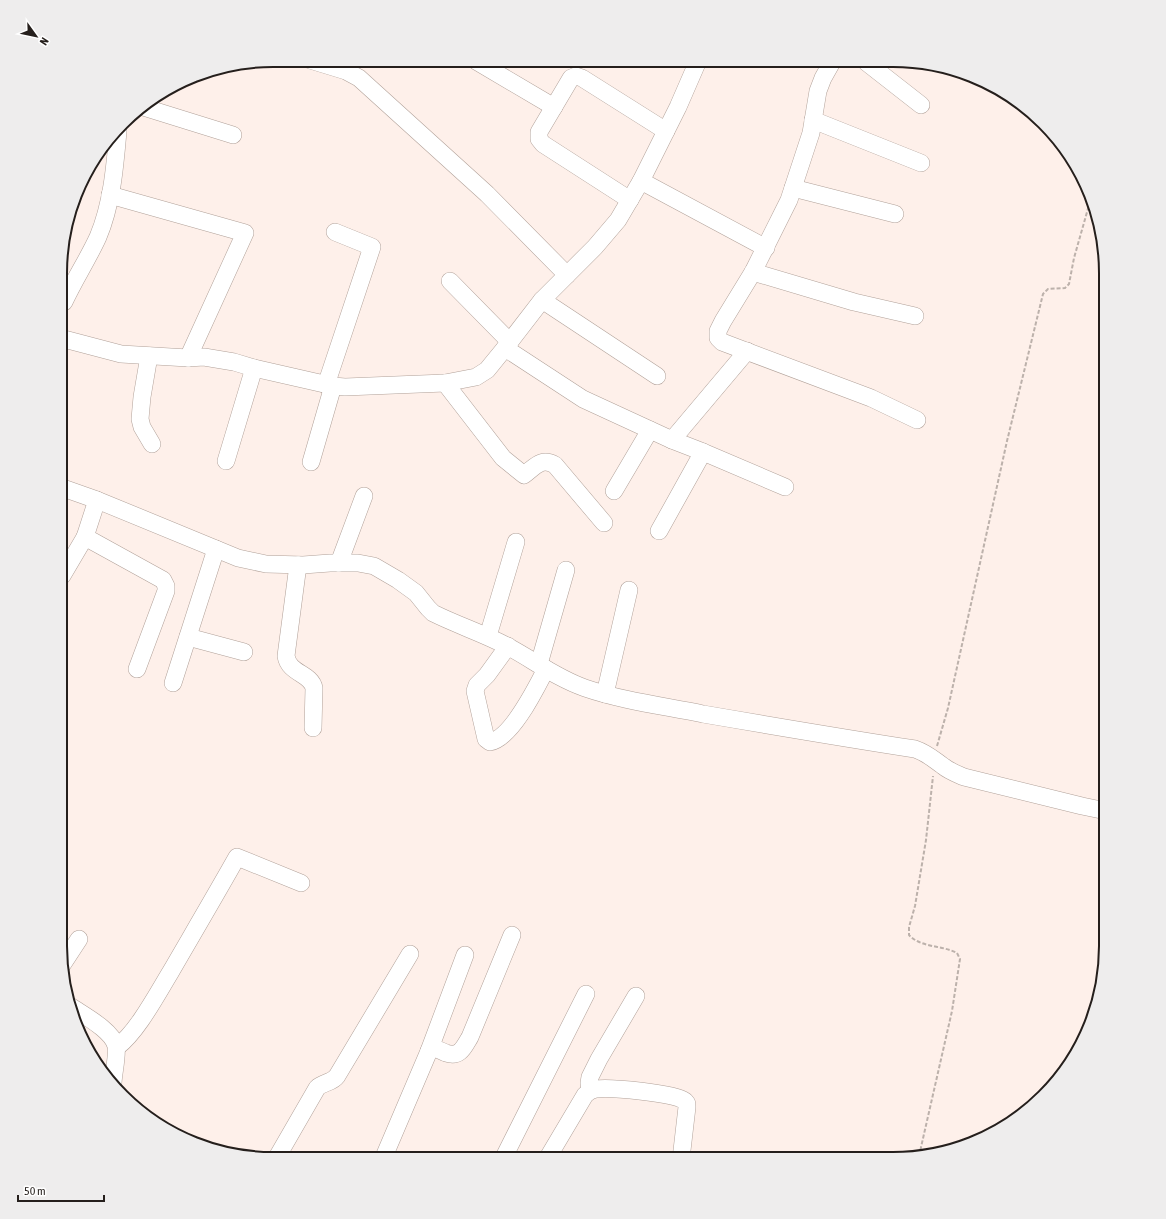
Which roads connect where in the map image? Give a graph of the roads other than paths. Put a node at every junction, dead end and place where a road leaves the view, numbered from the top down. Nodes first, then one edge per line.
1 (333, 67) edge
2 (486, 67) edge
3 (695, 67) edge
4 (829, 67) edge
5 (872, 67) edge
6 (921, 105) dead end
7 (554, 107) junction
8 (149, 109) edge
9 (813, 120) junction
10 (666, 131) junction
11 (233, 135) dead end
12 (117, 138) edge
13 (921, 163) dead end
14 (641, 181) junction
15 (793, 188) junction
16 (110, 195) junction
17 (630, 200) junction
18 (895, 214) dead end
19 (335, 232) dead end
20 (766, 248) junction
21 (753, 272) junction
22 (567, 275) junction
23 (450, 281) dead end
24 (67, 296) edge
25 (542, 300) junction
26 (915, 316) dead end
27 (67, 340) edge
28 (508, 345) junction
29 (747, 351) junction
30 (149, 356) junction
31 (188, 358) junction
32 (254, 368) junction
33 (657, 376) dead end
34 (445, 383) junction
35 (329, 386) junction
36 (917, 420) dead end
37 (650, 430) junction
38 (672, 440) junction
39 (152, 444) dead end
40 (703, 452) junction
41 (226, 461) dead end
42 (312, 462) dead end
43 (785, 487) dead end
44 (67, 489) edge
45 (614, 491) dead end
46 (364, 496) dead end
47 (97, 500) junction
48 (604, 523) dead end
49 (659, 531) dead end
50 (85, 537) junction
51 (516, 542) dead end
52 (216, 549) junction
53 (339, 563) junction
54 (298, 565) junction
55 (67, 568) edge
56 (566, 570) dead end
57 (629, 590) dead end
58 (488, 636) junction
59 (188, 638) junction
60 (508, 646) junction
61 (244, 652) dead end
62 (542, 667) junction
63 (137, 669) dead end
64 (173, 683) dead end
65 (605, 694) junction
66 (313, 728) dead end
67 (1099, 810) edge
68 (301, 883) dead end
69 (512, 935) dead end
70 (79, 939) dead end
71 (410, 954) dead end
72 (465, 955) dead end
73 (67, 957) edge
74 (586, 994) dead end
75 (636, 996) dead end
76 (79, 1016) edge
77 (117, 1047) junction
78 (429, 1051) junction
79 (114, 1076) edge
80 (590, 1090) junction
81 (280, 1152) edge
82 (386, 1152) edge
83 (507, 1152) edge
84 (551, 1152) edge
85 (682, 1152) edge

1 - 22 street
2 - 7 street
3 - 10 street
4 - 9 street
5 - 6 street
7 - 10 street
7 - 17 street
8 - 11 street
9 - 13 street
9 - 15 street
10 - 14 street
12 - 16 street
14 - 17 street
14 - 20 street
15 - 18 street
15 - 20 street
16 - 24 street
16 - 31 street
17 - 22 street
19 - 35 street
20 - 21 street
21 - 26 street
21 - 29 street
22 - 25 street
23 - 28 street
25 - 28 street
25 - 33 street
27 - 30 street
28 - 34 street
28 - 37 street
29 - 36 street
29 - 38 street
30 - 31 street
30 - 39 street
31 - 32 street
32 - 35 street
32 - 41 street
34 - 35 street
34 - 48 street
35 - 42 street
37 - 38 street
37 - 45 street
38 - 40 street
40 - 43 street
40 - 49 street
44 - 47 street
46 - 53 street
47 - 50 street
47 - 52 street
50 - 55 street
50 - 63 street
51 - 58 street
52 - 54 street
52 - 59 street
53 - 54 street
53 - 58 street
54 - 66 street
56 - 62 street
57 - 65 street
58 - 60 street
59 - 61 street
59 - 64 street
60 - 62 street
60 - 62 street
62 - 65 street
65 - 67 street
68 - 77 street
69 - 78 street
70 - 73 street
71 - 81 street
72 - 78 street
74 - 83 street
75 - 80 street
76 - 77 street
77 - 79 street
78 - 82 street
80 - 84 street
80 - 85 street

